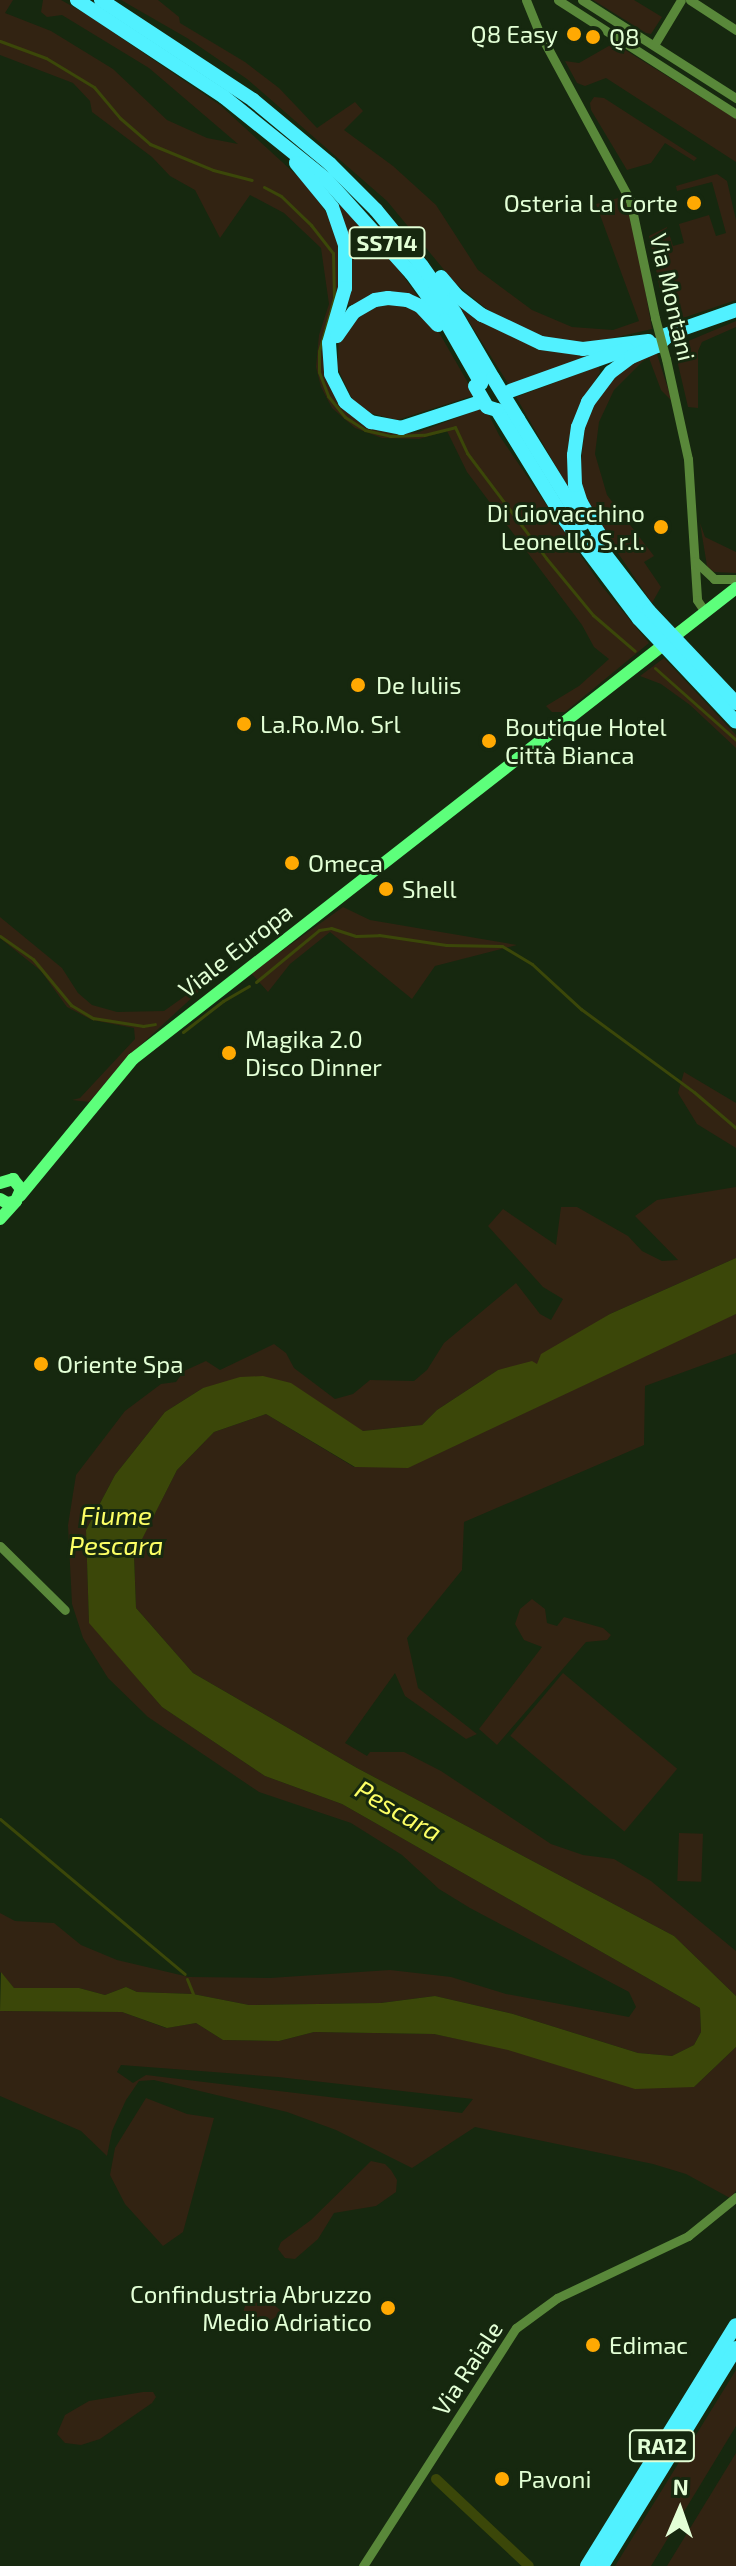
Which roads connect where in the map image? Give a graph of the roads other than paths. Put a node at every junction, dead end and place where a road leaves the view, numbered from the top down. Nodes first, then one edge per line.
1 (77, 0) edge
2 (101, 0) edge
3 (526, 0) edge
4 (533, 0) edge
5 (558, 0) edge
6 (582, 0) edge
7 (681, 0) edge
8 (690, 0) edge
9 (532, 18) junction
10 (736, 30) edge
11 (654, 45) junction
12 (736, 98) edge
13 (736, 114) edge
14 (266, 127) junction
15 (403, 242) junction
16 (736, 310) edge
17 (671, 333) junction
18 (649, 341) junction
19 (329, 359) junction
20 (483, 382) junction
21 (510, 391) dead end
22 (480, 402) dead end
23 (512, 422) junction
24 (600, 548) junction
25 (694, 560) junction
26 (736, 579) edge
27 (736, 588) edge
28 (705, 612) junction
29 (644, 615) junction
30 (736, 703) edge
31 (736, 722) edge
32 (48, 1161) junction
33 (3, 1181) edge
34 (18, 1199) junction
35 (0, 1200) edge
36 (0, 1217) edge
37 (0, 1546) edge
38 (65, 1610) dead end
39 (736, 2197) edge
40 (736, 2325) edge
41 (734, 2354) edge
42 (363, 2566) edge
43 (587, 2566) edge
44 (602, 2566) edge

1 - 14 highway, SS714
2 - 15 highway, SS714
3 - 9 street, Via Montani
4 - 9 street
5 - 13 street
6 - 11 street
7 - 11 street
8 - 10 street
9 - 25 street, Via Montani, bridge
11 - 12 street
14 - 19 highway
14 - 20 highway, SS714
15 - 18 highway
15 - 20 highway, SS714
16 - 17 highway
17 - 18 highway
17 - 24 highway
18 - 21 highway
19 - 20 highway
19 - 22 highway
20 - 23 highway, SS714, bridge
20 - 23 highway, SS714
23 - 24 highway, SS714
23 - 29 highway, SS714
24 - 29 highway, SS714
25 - 26 street
25 - 28 street, Via Montani
27 - 28 main road, Viale Europa
28 - 32 main road, Viale Europa
29 - 30 highway, SS714, bridge
29 - 31 highway, SS714, bridge
32 - 33 main road, Viale Europa
32 - 34 main road, Viale Europa
33 - 34 main road
34 - 35 main road
34 - 36 main road, Viale Europa
35 - 36 main road
37 - 38 street
39 - 42 street, Via Raiale
40 - 43 highway, RA12
41 - 44 highway, RA12

